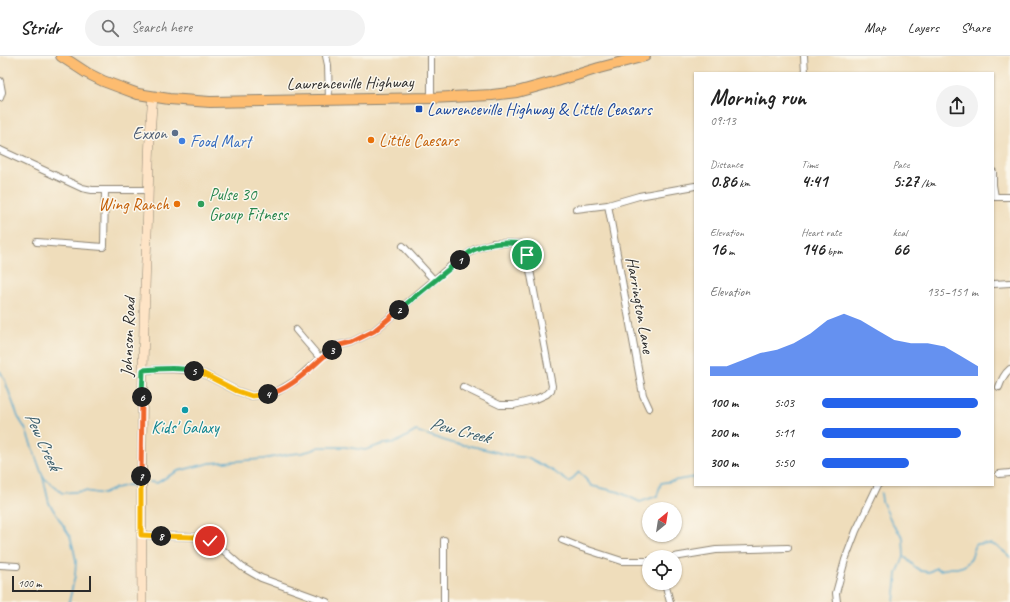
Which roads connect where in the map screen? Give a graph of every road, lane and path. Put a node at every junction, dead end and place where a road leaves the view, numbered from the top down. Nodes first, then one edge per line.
1 (61, 56) edge
2 (326, 56) edge
3 (431, 56) edge
4 (645, 56) edge
5 (804, 56) edge
6 (805, 72) edge
7 (0, 81) edge
8 (154, 97) junction
9 (0, 98) edge
10 (431, 98) junction
11 (329, 100) junction
12 (0, 150) edge
13 (694, 186) edge
14 (105, 190) junction
15 (149, 190) junction
16 (994, 191) edge
17 (1010, 197) edge
18 (608, 205) junction
19 (576, 209) dead end
20 (37, 242) dead end
21 (403, 246) dead end
22 (434, 280) junction
23 (1010, 283) edge
24 (994, 284) dead end
25 (296, 330) dead end
26 (320, 358) junction
27 (1010, 369) edge
28 (143, 370) junction
29 (463, 387) dead end
30 (999, 387) dead end
31 (649, 408) dead end
32 (999, 474) dead end
33 (1010, 474) edge
34 (878, 486) edge
35 (141, 535) junction
36 (444, 540) dead end
37 (562, 540) dead end
38 (788, 548) dead end
39 (682, 556) edge
40 (642, 561) edge
41 (0, 565) edge
42 (17, 566) dead end
43 (667, 590) edge
44 (142, 602) edge
45 (327, 602) edge
46 (444, 602) edge
47 (670, 602) edge
48 (837, 602) edge

1 - 8 main road, Lawrenceville Highway
2 - 11 street
3 - 10 street
4 - 10 main road, Lawrenceville Highway
5 - 6 street
7 - 9 street
8 - 11 main road, Lawrenceville Highway
8 - 15 street, Johnson Road
10 - 11 main road, Lawrenceville Highway
12 - 14 street
13 - 18 street
14 - 15 street
14 - 20 street
15 - 28 street, Johnson Road
16 - 17 street
18 - 19 street
18 - 31 street, Harrington Lane
21 - 22 street
22 - 26 street
22 - 29 street
23 - 24 street
25 - 26 street
26 - 28 street
27 - 30 street
28 - 35 street, Johnson Road
32 - 33 street
34 - 48 street
35 - 44 street, Johnson Road
35 - 45 street
36 - 46 street
37 - 40 street
38 - 39 street
41 - 42 street
43 - 47 street

